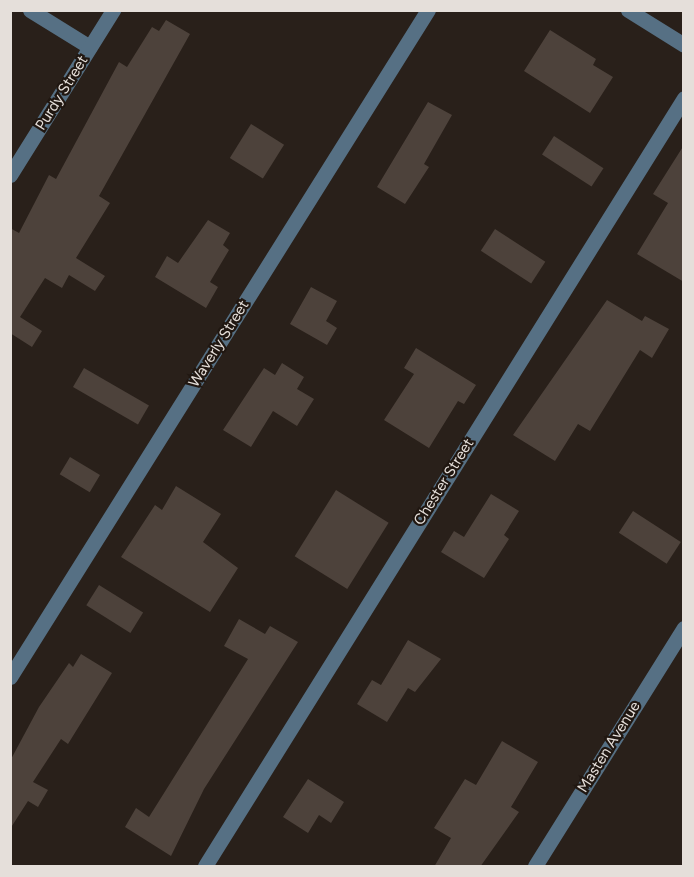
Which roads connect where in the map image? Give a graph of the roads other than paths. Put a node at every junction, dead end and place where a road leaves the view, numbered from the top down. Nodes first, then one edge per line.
1 (30, 10) edge
2 (113, 10) edge
3 (428, 10) edge
4 (628, 10) edge
5 (684, 45) edge
6 (90, 47) junction
7 (684, 98) edge
8 (10, 174) edge
9 (684, 627) edge
10 (10, 677) edge
11 (205, 867) edge
12 (535, 867) edge

1 - 6 street
2 - 6 street, Purdy Street
3 - 10 street, Waverly Street
4 - 5 street
6 - 8 street, Purdy Street
7 - 11 street, Chester Street
9 - 12 street, Masten Avenue

